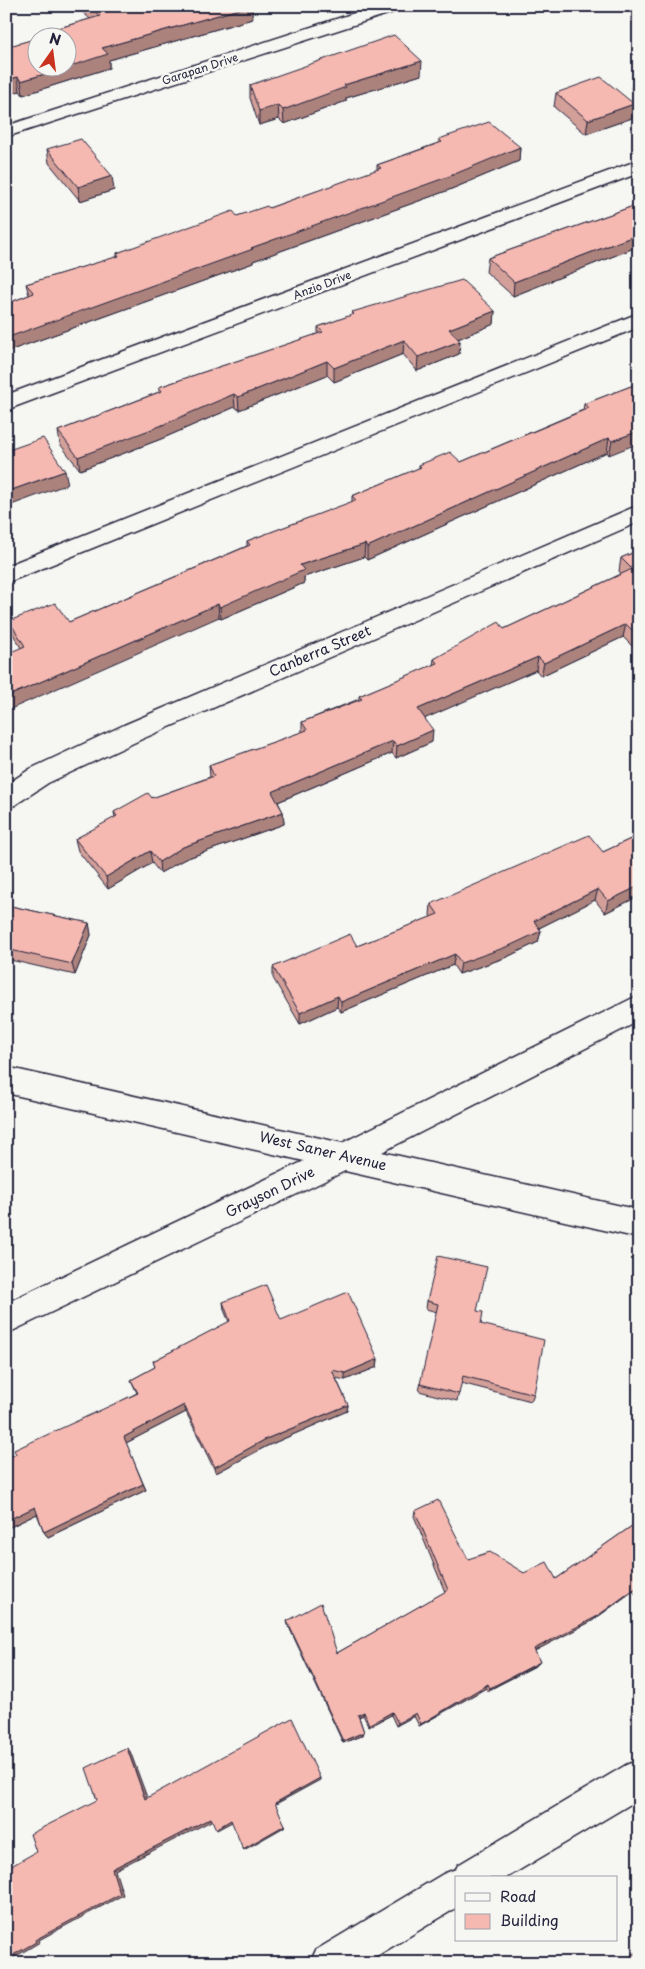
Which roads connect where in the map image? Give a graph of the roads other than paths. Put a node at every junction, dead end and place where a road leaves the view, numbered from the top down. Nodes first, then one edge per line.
1 (394, 6) edge
2 (6, 132) edge
3 (639, 166) edge
4 (639, 319) edge
5 (6, 403) edge
6 (639, 512) edge
7 (6, 575) edge
8 (6, 798) edge
9 (639, 1007) edge
10 (6, 1080) edge
11 (345, 1156) junction
12 (639, 1224) edge
13 (6, 1319) edge
14 (639, 1778) edge
15 (474, 1876) edge
16 (455, 1888) edge
17 (329, 1963) edge

1 - 2 street, Garapan Drive
3 - 5 street, Anzio Drive
4 - 7 street
6 - 8 street, Canberra Street
9 - 11 street, Grayson Drive
10 - 11 street, West Saner Avenue
11 - 12 street, West Saner Avenue
11 - 13 street, Grayson Drive
14 - 15 street
16 - 17 street

